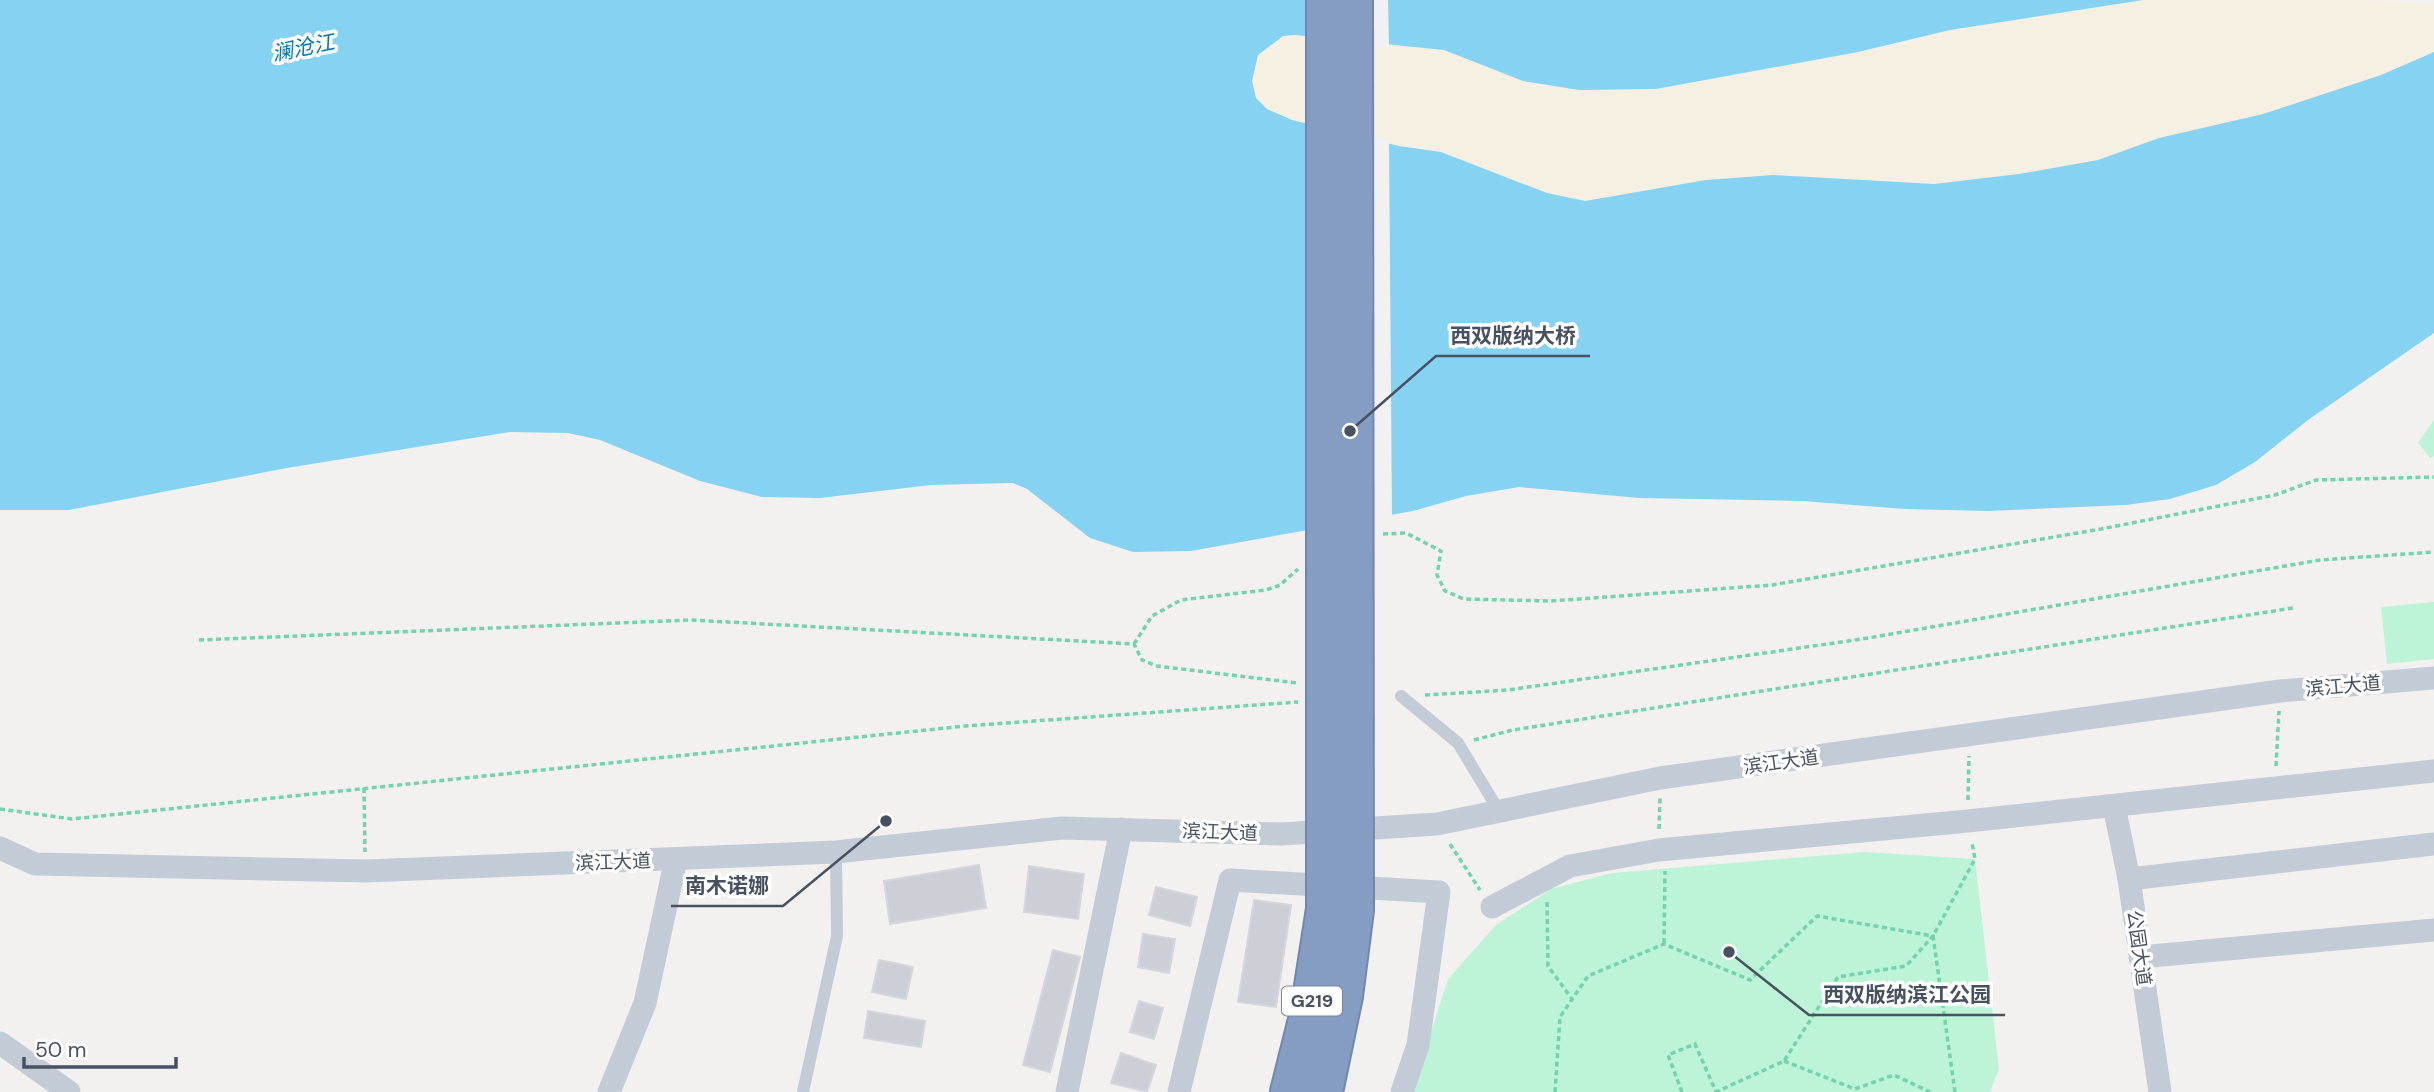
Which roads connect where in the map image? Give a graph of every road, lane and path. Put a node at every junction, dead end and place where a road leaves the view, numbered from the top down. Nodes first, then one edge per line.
1 (1326, 0) edge
2 (1353, 0) edge
3 (2434, 477) edge
4 (1381, 534) dead end
5 (2434, 552) edge
6 (1305, 563) dead end
7 (2293, 608) dead end
8 (199, 640) dead end
9 (1134, 644) junction
10 (2434, 678) edge
11 (1306, 684) dead end
12 (2280, 691) junction
13 (1401, 696) joint
14 (1304, 701) dead end
15 (1970, 736) junction
16 (1458, 743) junction
17 (2434, 771) edge
18 (1660, 778) junction
19 (365, 788) junction
20 (2275, 788) junction
21 (2114, 806) junction
22 (0, 809) edge
23 (1499, 811) junction
24 (1968, 821) junction
25 (1437, 824) junction
26 (1121, 829) junction
27 (2434, 844) edge
28 (0, 848) edge
29 (1659, 850) junction
30 (836, 852) junction
31 (676, 859) junction
32 (366, 871) junction
33 (1546, 878) junction
34 (2129, 879) junction
35 (1492, 907) joint
36 (1340, 910) junction
37 (2434, 929) edge
38 (1933, 936) junction
39 (1664, 944) junction
40 (2140, 957) junction
41 (1572, 999) junction
42 (0, 1043) edge
43 (1784, 1061) junction
44 (69, 1092) edge
45 (609, 1092) edge
46 (803, 1092) edge
47 (1067, 1092) edge
48 (1179, 1092) edge
49 (1290, 1092) edge
50 (1323, 1092) edge
51 (1402, 1092) edge
52 (1555, 1092) edge
53 (1682, 1092) edge
54 (1716, 1092) edge
55 (1930, 1092) edge
56 (1955, 1092) edge
57 (2160, 1092) edge

1 - 36 highway, G219, bridge
2 - 36 highway, G219, bridge
3 - 4 path
5 - 13 path
6 - 9 path
7 - 16 path
8 - 9 path
9 - 11 path
10 - 12 street, 滨江大道
12 - 15 street, 滨江大道
12 - 20 path
13 - 16 lane
14 - 19 path
15 - 18 street, 滨江大道
15 - 24 path
16 - 23 lane
17 - 20 street
18 - 23 street, 滨江大道
18 - 29 path
19 - 22 path
19 - 32 path
20 - 21 street
21 - 24 street
21 - 34 street, 公园大道
23 - 25 street, 滨江大道
24 - 29 street
24 - 38 path
25 - 26 street, 滨江大道
25 - 35 path
26 - 30 street, 滨江大道
26 - 47 street
27 - 34 street
28 - 32 street, 滨江大道
29 - 33 street
29 - 39 path
30 - 31 street, 滨江大道
30 - 46 lane
31 - 32 street, 滨江大道
31 - 45 street
33 - 35 street
33 - 41 path
34 - 40 street, 公园大道
36 - 49 highway, G219
36 - 50 highway, G219
37 - 40 street
38 - 39 path
38 - 43 path
38 - 56 path
39 - 41 path
40 - 57 street, 公园大道
41 - 52 path
42 - 44 street
43 - 54 path
43 - 55 path
48 - 51 street
53 - 54 path

